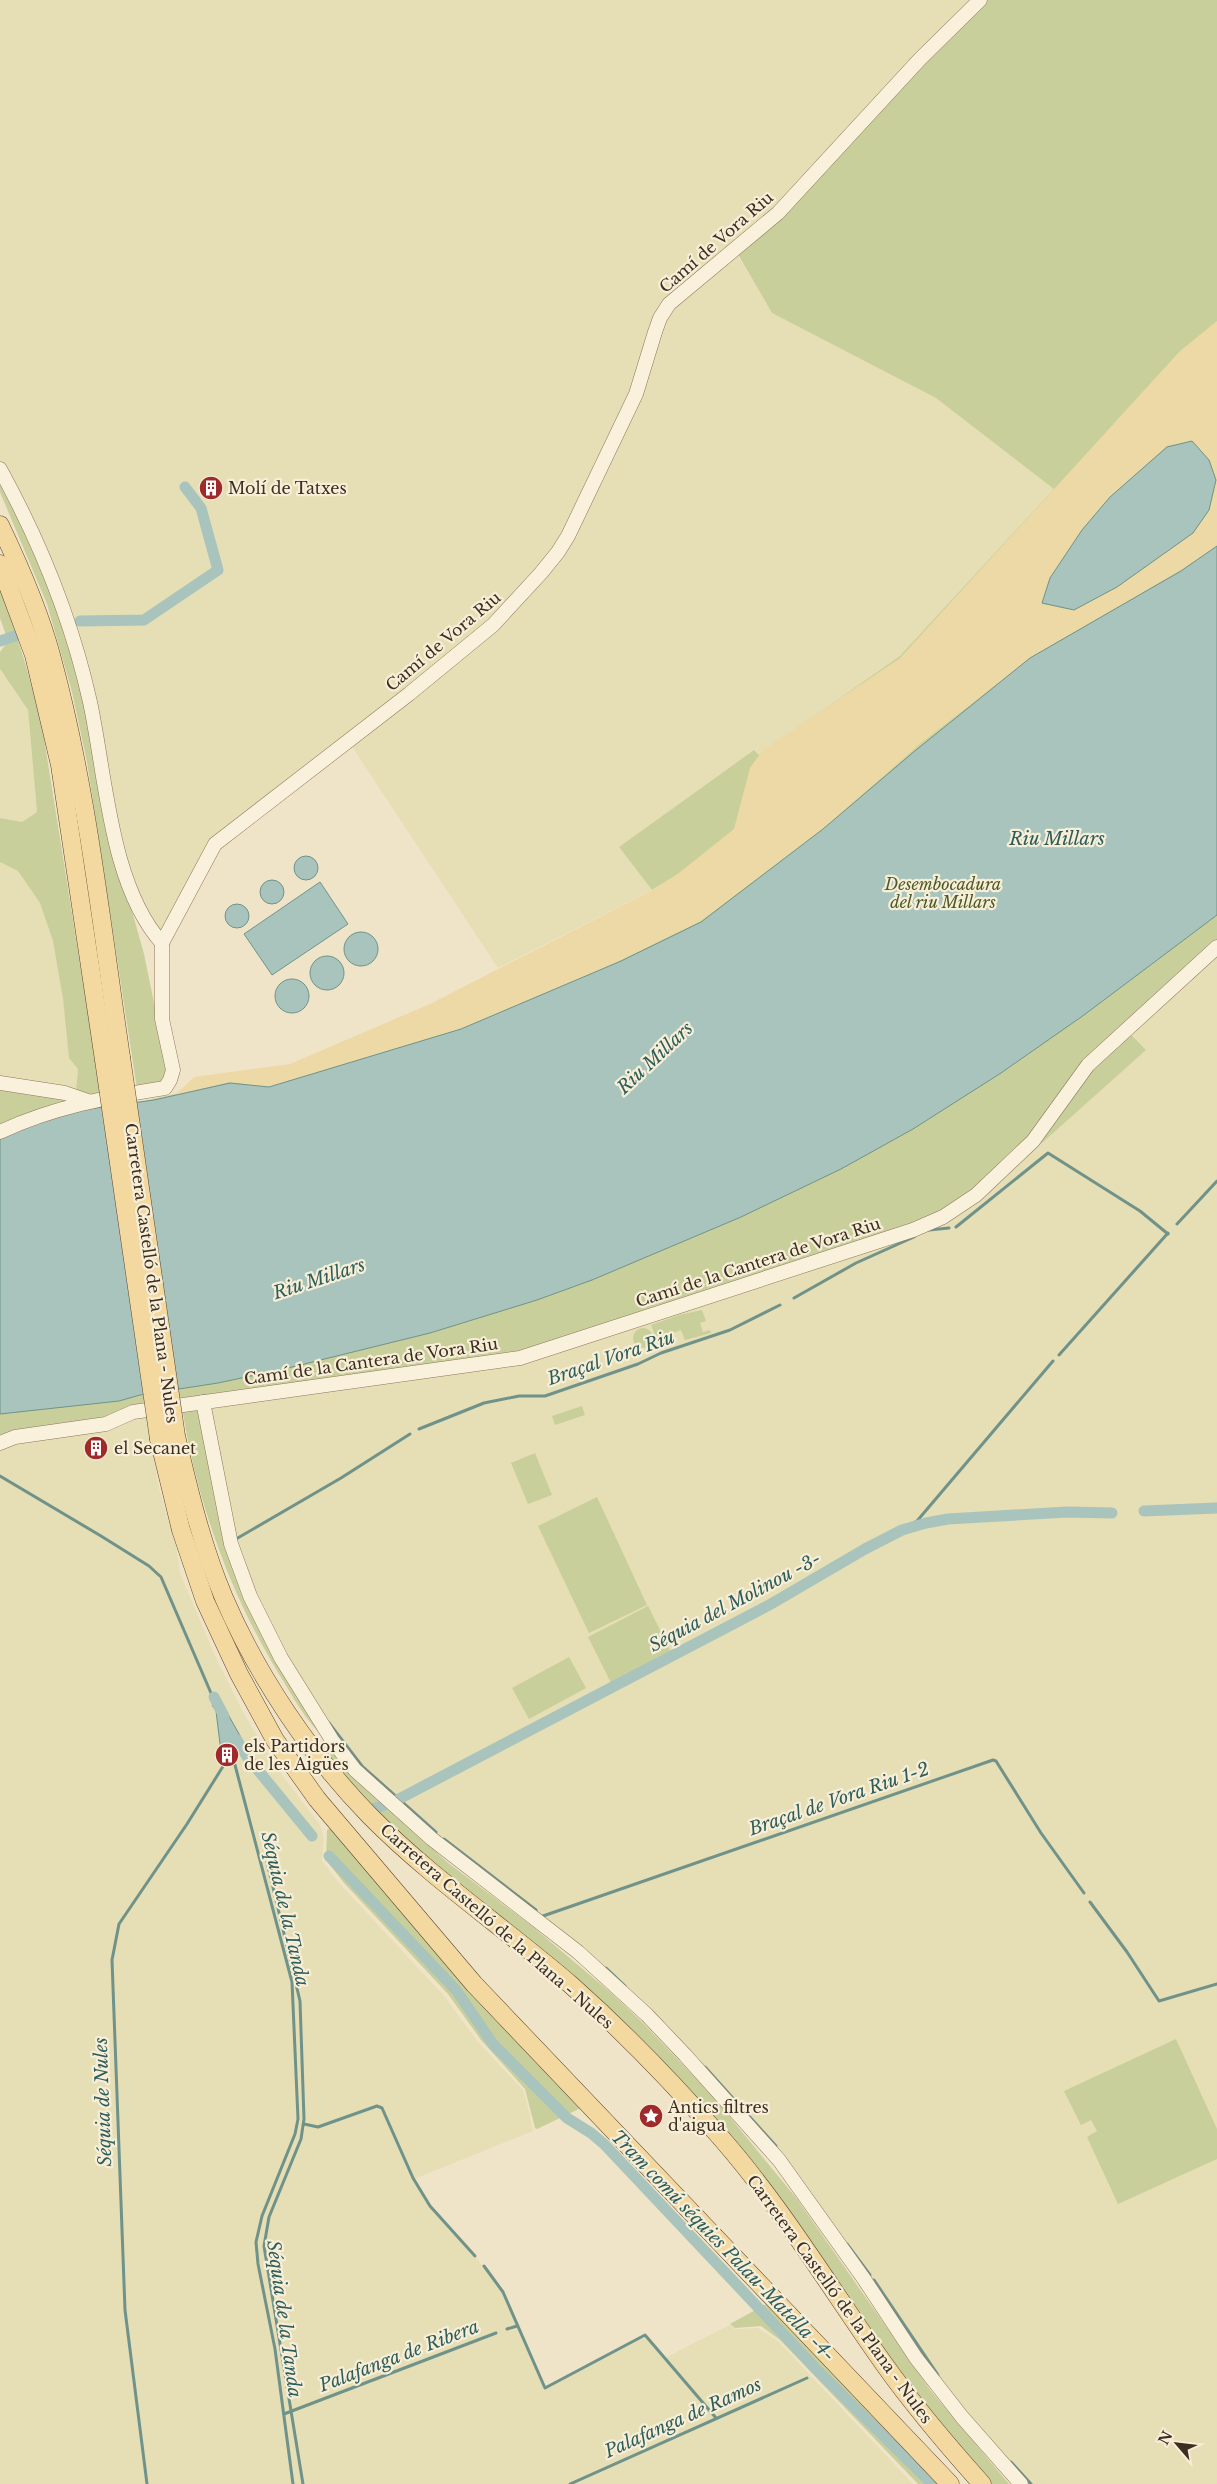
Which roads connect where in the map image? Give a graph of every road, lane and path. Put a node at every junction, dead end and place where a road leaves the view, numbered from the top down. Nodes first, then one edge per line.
1 (980, 0) edge
2 (0, 469) edge
3 (0, 525) edge
4 (0, 564) edge
5 (162, 943) junction
6 (1217, 947) edge
7 (112, 1058) junction
8 (0, 1083) edge
9 (88, 1101) junction
10 (0, 1132) edge
11 (203, 1402) junction
12 (168, 1438) junction
13 (0, 1443) edge
14 (950, 2484) edge
15 (982, 2484) edge
16 (1021, 2484) edge

1 - 5 street, Camí de Vora Riu
2 - 5 street
3 - 7 main road
4 - 7 main road
5 - 9 street, Camí de Vora Riu
6 - 11 street, Camí de la Cantera de Vora Riu
7 - 12 main road, Carretera Castelló de la Plana - Nules, bridge
8 - 9 street, Camí de Vora Riu
9 - 10 street
11 - 13 street, Camí de la Cantera de Vora Riu
11 - 16 street
12 - 14 main road, Carretera Castelló de la Plana - Nules
12 - 15 main road, Carretera Castelló de la Plana - Nules

